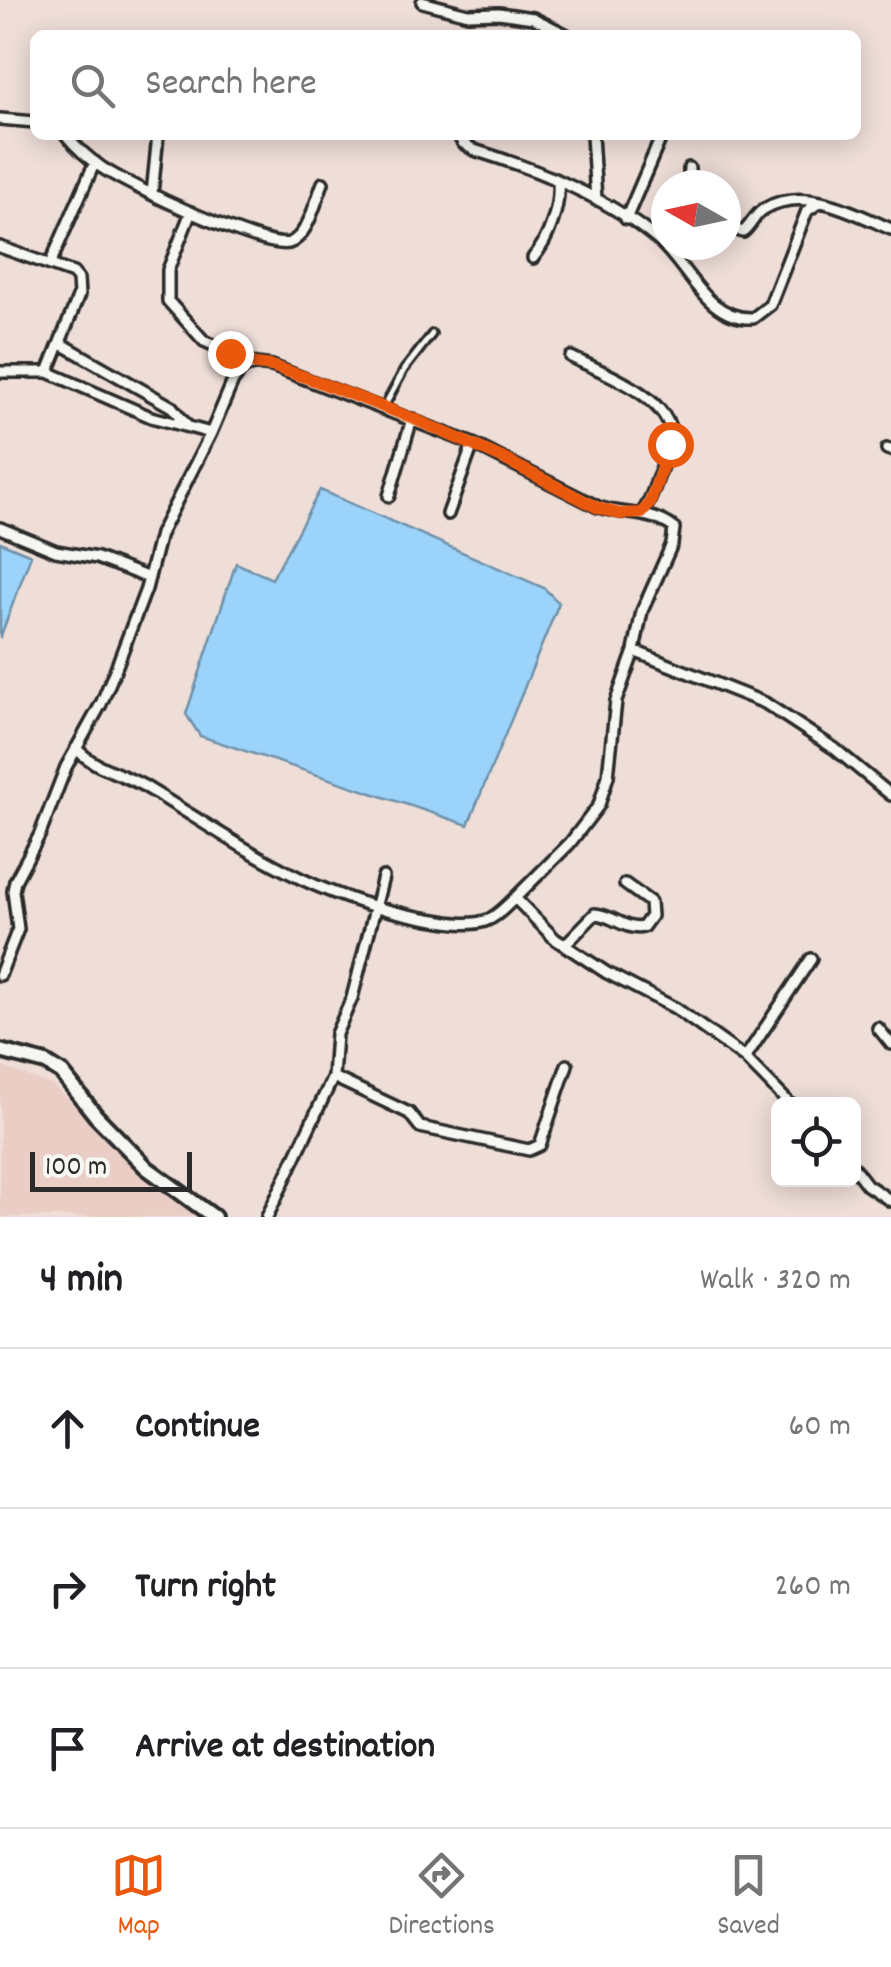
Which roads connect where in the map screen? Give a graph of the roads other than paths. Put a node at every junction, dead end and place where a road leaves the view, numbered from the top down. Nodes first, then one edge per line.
1 (422, 2) edge
2 (556, 30) edge
3 (0, 119) edge
4 (30, 122) edge
5 (71, 140) edge
6 (157, 140) edge
7 (460, 140) edge
8 (592, 140) edge
9 (660, 140) edge
10 (94, 162) junction
11 (558, 182) junction
12 (322, 183) dead end
13 (152, 194) junction
14 (596, 200) junction
15 (820, 202) junction
16 (191, 212) junction
17 (626, 219) junction
18 (891, 229) edge
19 (741, 231) edge
20 (0, 247) edge
21 (532, 258) dead end
22 (50, 264) junction
23 (432, 334) dead end
24 (60, 342) junction
25 (571, 357) dead end
26 (256, 364) junction
27 (0, 372) edge
28 (48, 372) junction
29 (384, 407) junction
30 (412, 418) junction
31 (188, 427) junction
32 (211, 433) junction
33 (473, 444) junction
34 (389, 496) dead end
35 (642, 513) junction
36 (448, 514) dead end
37 (0, 528) edge
38 (149, 578) junction
39 (634, 652) junction
40 (76, 748) junction
41 (891, 796) edge
42 (384, 877) dead end
43 (1, 882) edge
44 (625, 884) dead end
45 (13, 890) junction
46 (515, 898) junction
47 (376, 908) junction
48 (565, 945) junction
49 (811, 960) dead end
50 (0, 975) edge
51 (878, 1028) dead end
52 (891, 1044) edge
53 (0, 1051) edge
54 (745, 1058) junction
55 (567, 1064) dead end
56 (333, 1077) junction
57 (783, 1097) edge
58 (861, 1177) edge
59 (891, 1201) edge
60 (207, 1214) edge
61 (267, 1217) edge

1 - 2 street
3 - 4 street
5 - 10 street
6 - 13 street
7 - 11 street
8 - 14 street
9 - 17 street
10 - 13 street
10 - 22 street
11 - 14 street
11 - 21 street
12 - 16 street
13 - 16 street
14 - 17 street
15 - 17 street
15 - 18 street
15 - 19 street
16 - 26 street
20 - 22 street
22 - 24 street
23 - 29 lane
24 - 28 street
24 - 31 street
25 - 35 street
26 - 29 street
26 - 32 street
27 - 28 street
28 - 31 street
29 - 30 street
30 - 33 street
30 - 34 street
31 - 32 street
32 - 38 street
33 - 35 street
33 - 36 street
35 - 39 street
37 - 38 street
38 - 40 street
39 - 41 street
39 - 46 street
40 - 45 street
40 - 47 street
42 - 47 street
43 - 45 street
44 - 48 street
45 - 50 street
46 - 47 street
46 - 48 street
47 - 56 street
48 - 54 street
49 - 54 street
51 - 52 street
53 - 60 street
54 - 57 street
55 - 56 street
56 - 61 street
58 - 59 street

